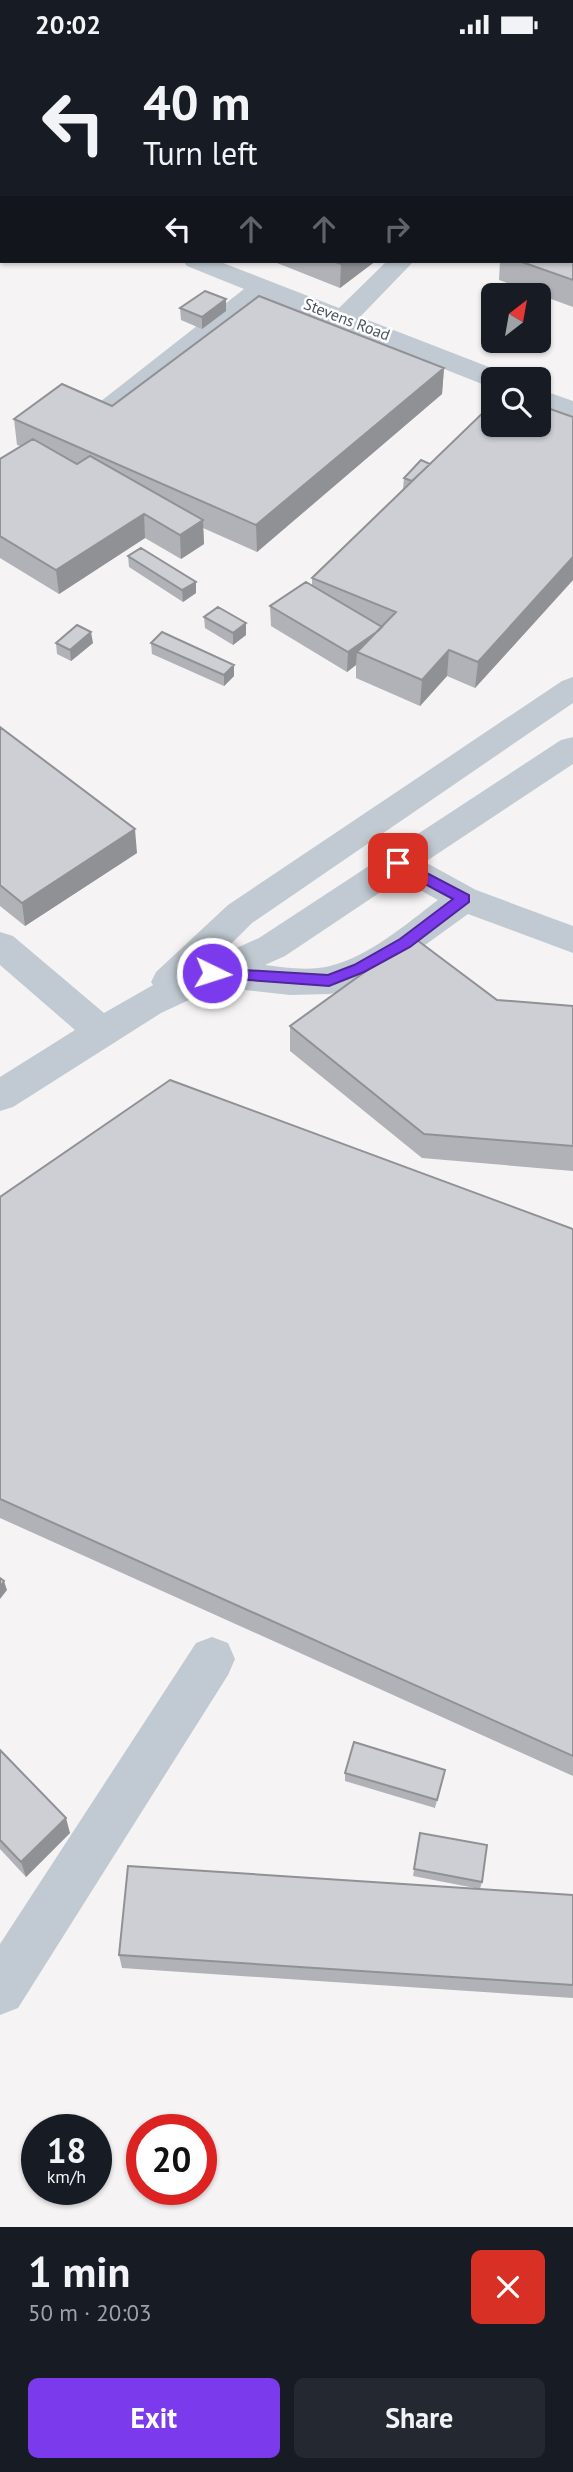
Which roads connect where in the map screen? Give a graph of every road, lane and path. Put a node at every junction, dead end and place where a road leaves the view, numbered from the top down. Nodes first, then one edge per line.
1 (201, 263) edge
2 (399, 263) edge
3 (261, 288) junction
4 (344, 318) junction
5 (481, 374) edge
6 (551, 402) edge
7 (106, 411) edge
8 (573, 411) edge
9 (573, 688) edge
10 (541, 711) junction
11 (573, 733) edge
12 (508, 734) junction
13 (565, 765) edge
14 (398, 863) junction
15 (464, 899) junction
16 (573, 940) edge
17 (0, 945) edge
18 (212, 973) junction
19 (148, 1003) junction
20 (102, 1032) junction
21 (1, 1094) edge
22 (212, 1659) dead end
23 (0, 1990) edge

1 - 3 street, Stevens Road
2 - 4 street
3 - 4 street, Stevens Road
3 - 7 street
4 - 5 street, Stevens Road
6 - 8 street
9 - 10 street
10 - 11 street
10 - 12 street
12 - 13 street
12 - 19 street
13 - 14 street
14 - 15 street
14 - 18 street
15 - 16 street
15 - 18 street
17 - 20 street
18 - 19 street
19 - 20 street
20 - 21 street
22 - 23 street

